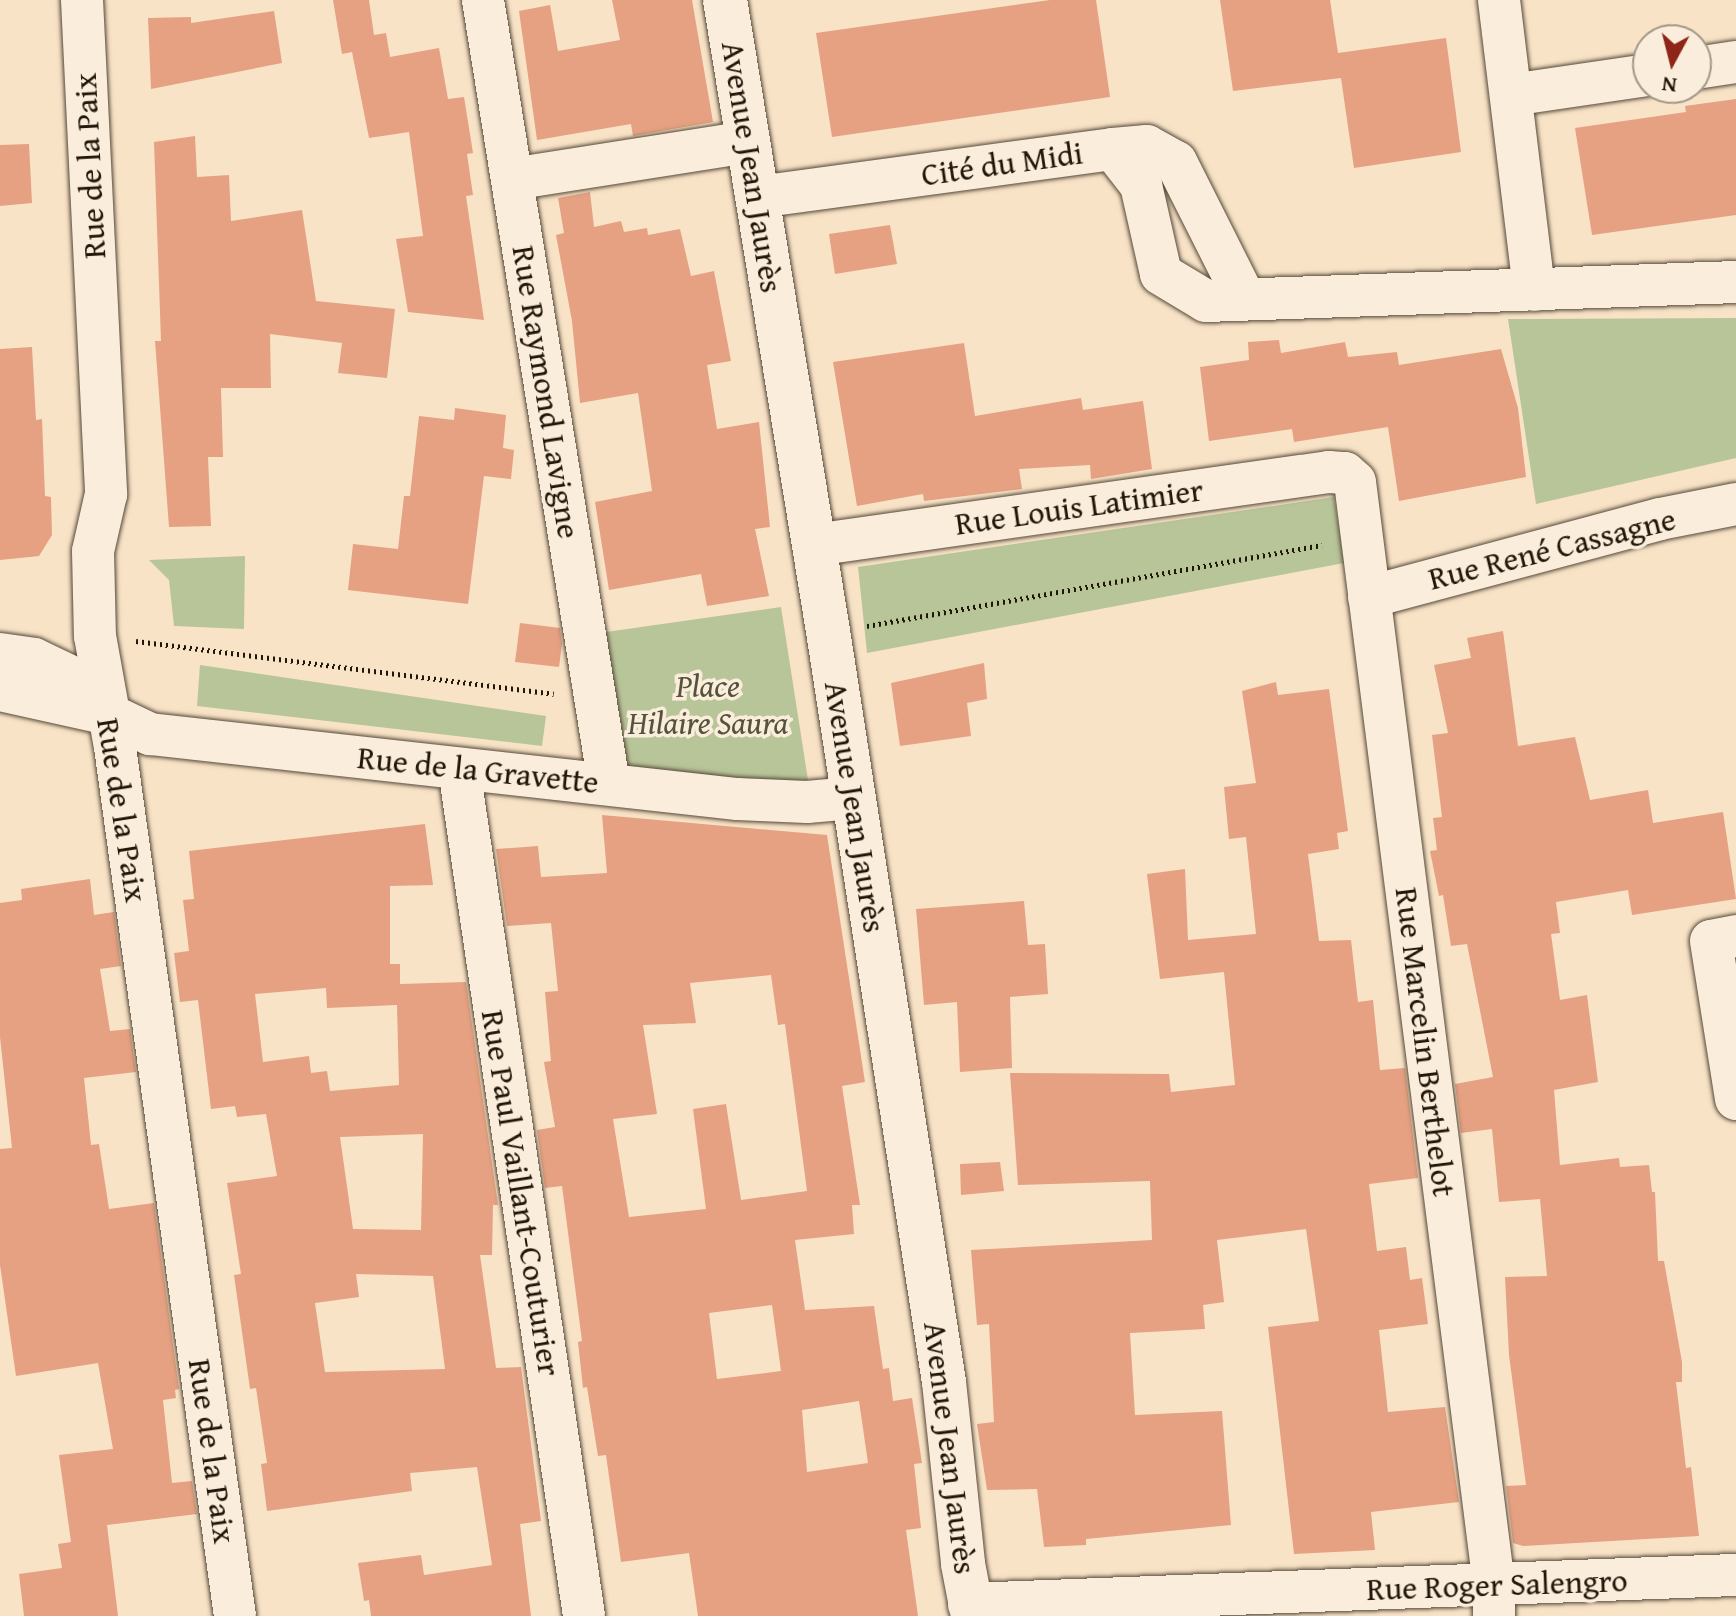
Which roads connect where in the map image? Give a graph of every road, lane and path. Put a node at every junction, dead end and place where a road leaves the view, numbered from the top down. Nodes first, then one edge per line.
1 (82, 0) edge
2 (483, 0) edge
3 (725, 0) edge
4 (1499, 0) edge
5 (1736, 62) edge
6 (1712, 66) edge
7 (1632, 77) edge
8 (1511, 95) junction
9 (749, 142) junction
10 (1113, 149) junction
11 (512, 179) junction
12 (758, 197) junction
13 (1736, 282) edge
14 (1534, 290) junction
15 (1245, 299) junction
16 (1345, 473) joint
17 (1736, 504) edge
18 (1362, 538) junction
19 (814, 545) junction
20 (1369, 597) junction
21 (828, 631) junction
22 (95, 636) junction
23 (0, 654) edge
24 (0, 690) edge
25 (595, 699) junction
26 (108, 714) junction
27 (459, 769) junction
28 (609, 784) junction
29 (853, 798) junction
30 (1736, 936) edge
31 (1736, 1099) edge
32 (1736, 1575) edge
33 (1494, 1600) edge
34 (971, 1610) edge
35 (235, 1616) edge
36 (584, 1616) edge

1 - 22 street, Rue de la Paix
2 - 11 street, Rue Raymond Lavigne
3 - 9 street, Avenue Jean Jaurès
4 - 8 street
5 - 6 street
7 - 8 street
8 - 14 street
9 - 11 street
9 - 12 street, Avenue Jean Jaurès
10 - 12 street, Cité du Midi
10 - 15 street
10 - 15 street, Cité du Midi
11 - 25 street, Rue Raymond Lavigne
12 - 19 street, Avenue Jean Jaurès
13 - 14 street, Cité du Midi
14 - 15 street, Cité du Midi
16 - 18 street, Rue Marcelin Berthelot
16 - 19 street, Rue Louis Latimier
17 - 20 street, Rue René Cassagne
18 - 20 street, Rue Marcelin Berthelot
18 - 21 path
19 - 21 street, Avenue Jean Jaurès
20 - 33 street, Rue Marcelin Berthelot
21 - 29 street, Avenue Jean Jaurès
22 - 25 path
22 - 26 street, Rue de la Paix
23 - 26 street
24 - 26 street
25 - 28 street, Rue Raymond Lavigne
26 - 27 street, Rue de la Gravette
26 - 35 street, Rue de la Paix
27 - 28 street, Rue de la Gravette
27 - 36 street, Rue Paul Vaillant-Couturier
28 - 29 street, Rue de la Gravette
29 - 34 street, Avenue Jean Jaurès
30 - 31 street
32 - 33 street, Rue Roger Salengro
33 - 34 street, Rue Roger Salengro

